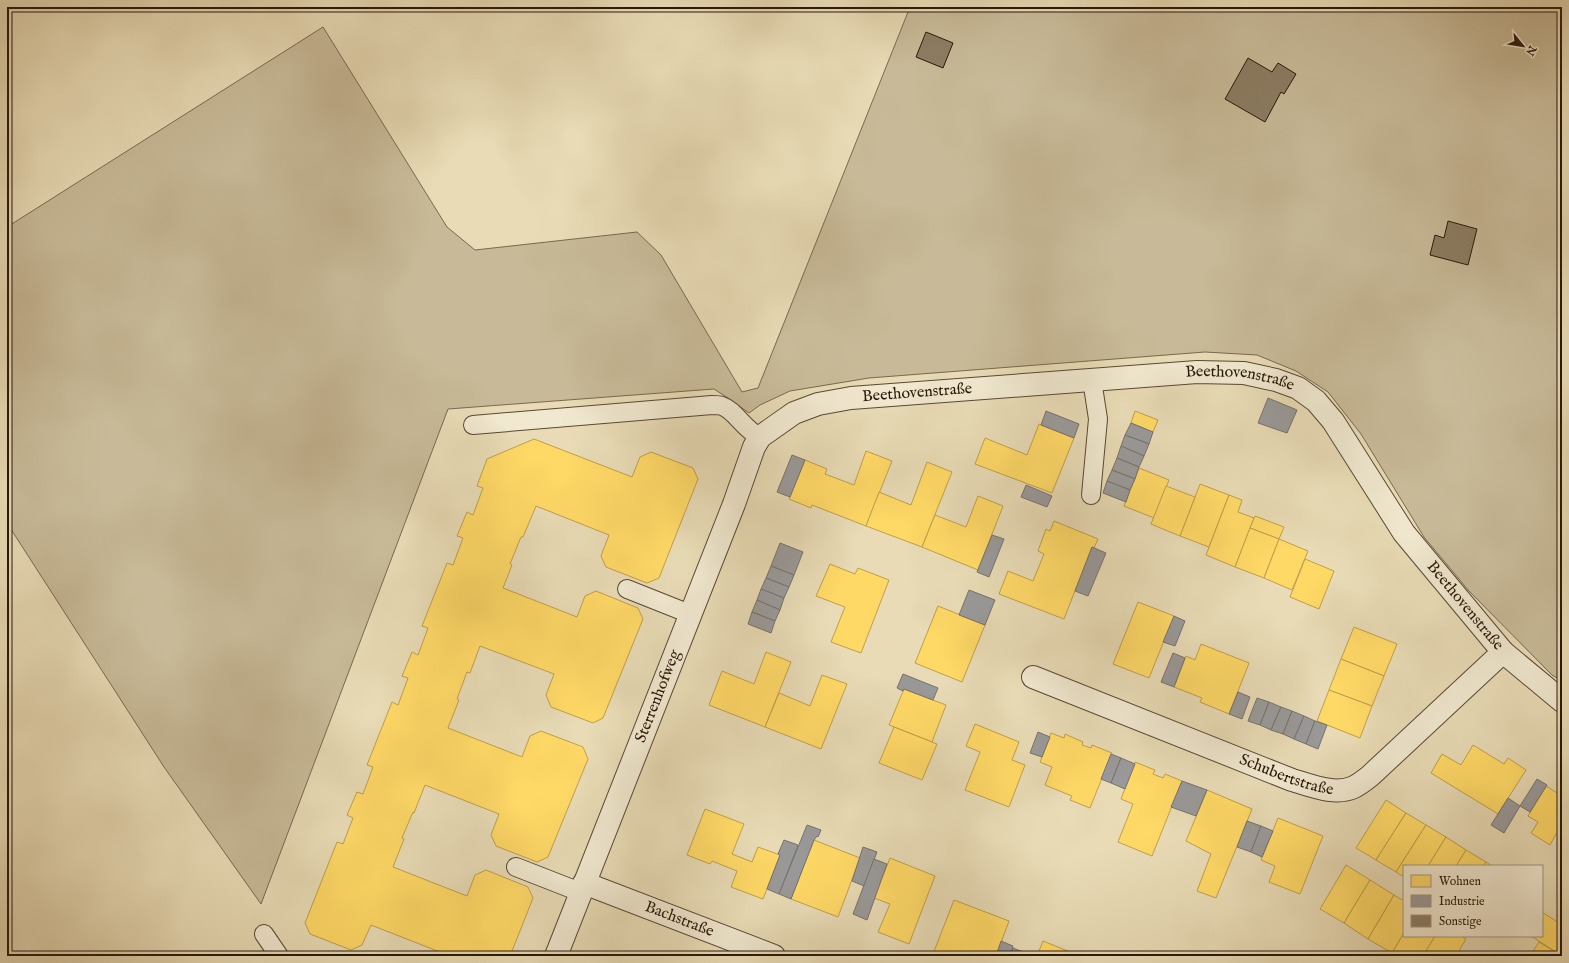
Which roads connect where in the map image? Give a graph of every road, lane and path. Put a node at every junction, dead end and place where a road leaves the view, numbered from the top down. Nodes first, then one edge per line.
1 (1092, 380) junction
2 (473, 425) dead end
3 (768, 431) junction
4 (1091, 495) dead end
5 (627, 589) dead end
6 (690, 614) junction
7 (1503, 652) junction
8 (1033, 677) dead end
9 (1562, 701) edge
10 (516, 867) dead end
11 (582, 888) junction
12 (264, 934) dead end
13 (279, 956) edge
14 (556, 956) edge
15 (774, 956) edge

1 - 3 street, Beethovenstraße
1 - 4 lane
1 - 7 street, Beethovenstraße
2 - 3 lane
3 - 6 street, Sterrenhofweg
5 - 6 lane
6 - 11 street, Sterrenhofweg
7 - 8 street, Schubertstraße
7 - 9 street, Beethovenstraße
10 - 11 lane
11 - 14 street, Sterrenhofweg
11 - 15 street, Bachstraße
12 - 13 lane

